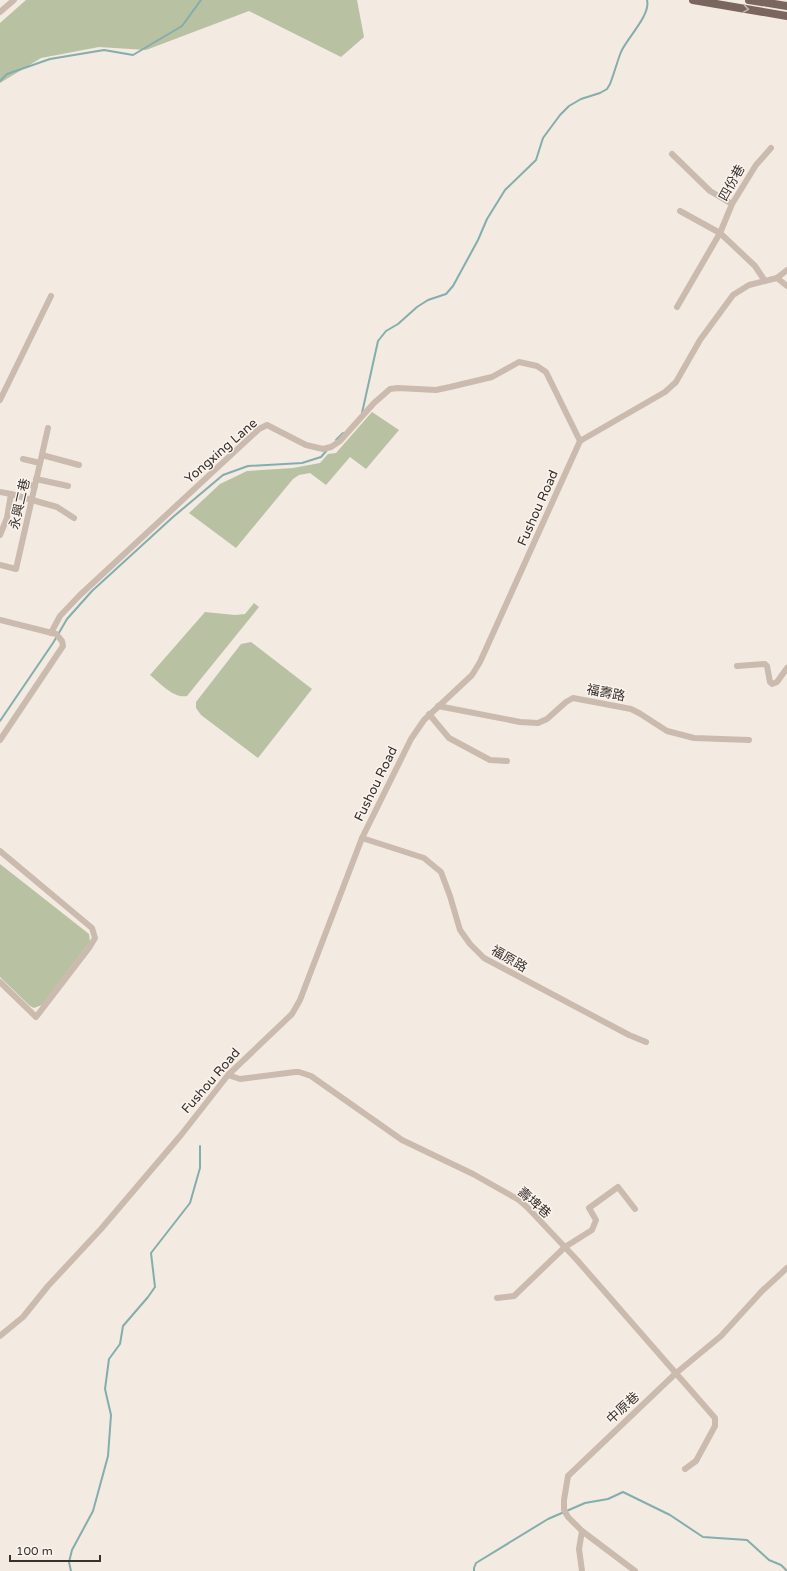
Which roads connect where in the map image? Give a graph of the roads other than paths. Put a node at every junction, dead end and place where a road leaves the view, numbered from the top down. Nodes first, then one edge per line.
1 (14, 0) edge
2 (693, 0) edge
3 (749, 0) edge
4 (787, 6) edge
5 (0, 12) edge
6 (787, 16) edge
7 (771, 148) dead end
8 (672, 154) dead end
9 (732, 204) junction
10 (680, 211) dead end
11 (720, 233) junction
12 (787, 270) edge
13 (777, 278) junction
14 (765, 281) junction
15 (787, 286) edge
16 (51, 296) dead end
17 (677, 308) dead end
18 (0, 400) edge
19 (48, 428) dead end
20 (580, 441) junction
21 (42, 455) junction
22 (23, 459) dead end
23 (40, 463) junction
24 (79, 464) dead end
25 (36, 479) junction
26 (21, 483) dead end
27 (35, 486) junction
28 (68, 486) dead end
29 (0, 492) edge
30 (11, 494) junction
31 (32, 500) junction
32 (74, 518) dead end
33 (0, 535) edge
34 (0, 565) edge
35 (0, 620) edge
36 (56, 635) junction
37 (737, 666) dead end
38 (787, 668) edge
39 (438, 706) junction
40 (429, 714) junction
41 (0, 740) edge
42 (749, 740) dead end
43 (507, 761) dead end
44 (362, 838) junction
45 (0, 851) edge
46 (0, 982) edge
47 (646, 1042) dead end
48 (228, 1075) junction
49 (635, 1209) dead end
50 (565, 1247) junction
51 (787, 1268) edge
52 (498, 1298) dead end
53 (0, 1336) edge
54 (675, 1374) junction
55 (686, 1469) dead end
56 (582, 1531) junction
57 (582, 1571) edge
58 (635, 1571) edge

1 - 5 street
2 -> 6 main road
3 - 4 main road
7 - 9 street, 四份巷
8 - 9 street
9 - 11 street, 四份巷
10 - 11 street
11 - 14 street
11 - 17 street, 四份巷
12 - 13 street
13 - 14 street
13 - 15 street
14 - 20 street
16 - 18 street
19 - 21 street, 永興二巷
20 - 36 street, Yongxing Lane
20 - 39 street, Fushou Road
21 - 23 street, 永興二巷
21 - 24 street
22 - 23 street
23 - 25 street, 永興二巷
25 - 27 street, 永興二巷
25 - 28 street
26 - 27 street
27 - 31 street, 永興二巷
29 - 30 street
30 - 31 street
30 - 33 street
31 - 32 street
31 - 34 street, 永興二巷
35 - 36 street
36 - 41 street
37 - 38 street
39 - 40 street, Fushou Road
39 - 42 street, 福壽路
40 - 43 street
40 - 44 street, Fushou Road
44 - 47 street, 福原路
44 - 48 street, Fushou Road
45 - 46 street
48 - 50 street, 壽埤巷
48 - 53 street, Fushou Road
49 - 50 street
50 - 52 street
50 - 54 street, 壽埤巷
51 - 54 street, 中原巷
54 - 55 street, 壽埤巷
54 - 56 street, 中原巷
56 - 57 street
56 - 58 street, 中原巷

